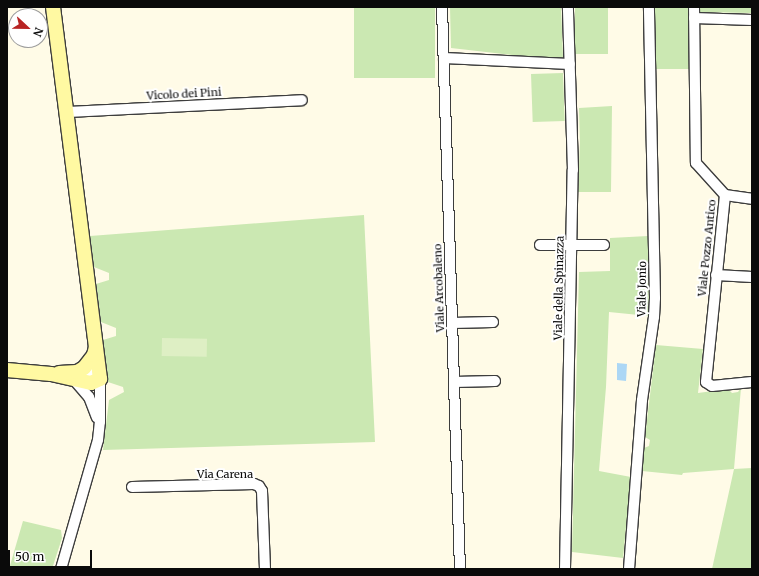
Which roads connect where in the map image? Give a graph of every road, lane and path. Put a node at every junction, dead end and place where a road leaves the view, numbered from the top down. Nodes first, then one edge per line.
1 (54, 7) edge
2 (442, 7) edge
3 (568, 7) edge
4 (650, 7) edge
5 (694, 7) edge
6 (694, 18) junction
7 (752, 20) edge
8 (444, 58) junction
9 (570, 64) junction
10 (302, 100) dead end
11 (68, 112) junction
12 (725, 195) junction
13 (752, 199) edge
14 (540, 245) dead end
15 (572, 245) junction
16 (604, 245) dead end
17 (716, 275) junction
18 (752, 277) edge
19 (493, 322) dead end
20 (452, 324) junction
21 (97, 345) junction
22 (7, 370) edge
23 (76, 376) junction
24 (100, 379) junction
25 (495, 381) dead end
26 (454, 382) junction
27 (752, 382) edge
28 (100, 425) junction
29 (132, 487) dead end
30 (61, 569) edge
31 (265, 569) edge
32 (460, 569) edge
33 (565, 569) edge
34 (629, 569) edge

1 - 11 street
2 - 8 street, Viale Arcobaleno
3 - 9 street, Viale della Spinazza
4 - 34 street, Viale Jonio
5 - 6 street, Viale Pozzo Antico
6 - 7 street
6 - 12 street, Viale Pozzo Antico
8 - 9 street
8 - 20 street, Viale Arcobaleno
9 - 15 street, Viale della Spinazza
10 - 11 street, Vicolo dei Pini
11 - 21 street
12 - 13 street
12 - 17 street, Viale Pozzo Antico
14 - 15 street
15 - 16 street
15 - 33 street, Viale della Spinazza
17 - 18 street
17 - 27 street, Viale Pozzo Antico
19 - 20 street
20 - 26 street, Viale Arcobaleno
21 - 23 street
21 - 24 street
22 - 23 street
23 - 24 street
23 - 28 street
24 - 28 street
25 - 26 street
26 - 32 street, Viale Arcobaleno
28 - 30 street
29 - 31 street, Via Carena

